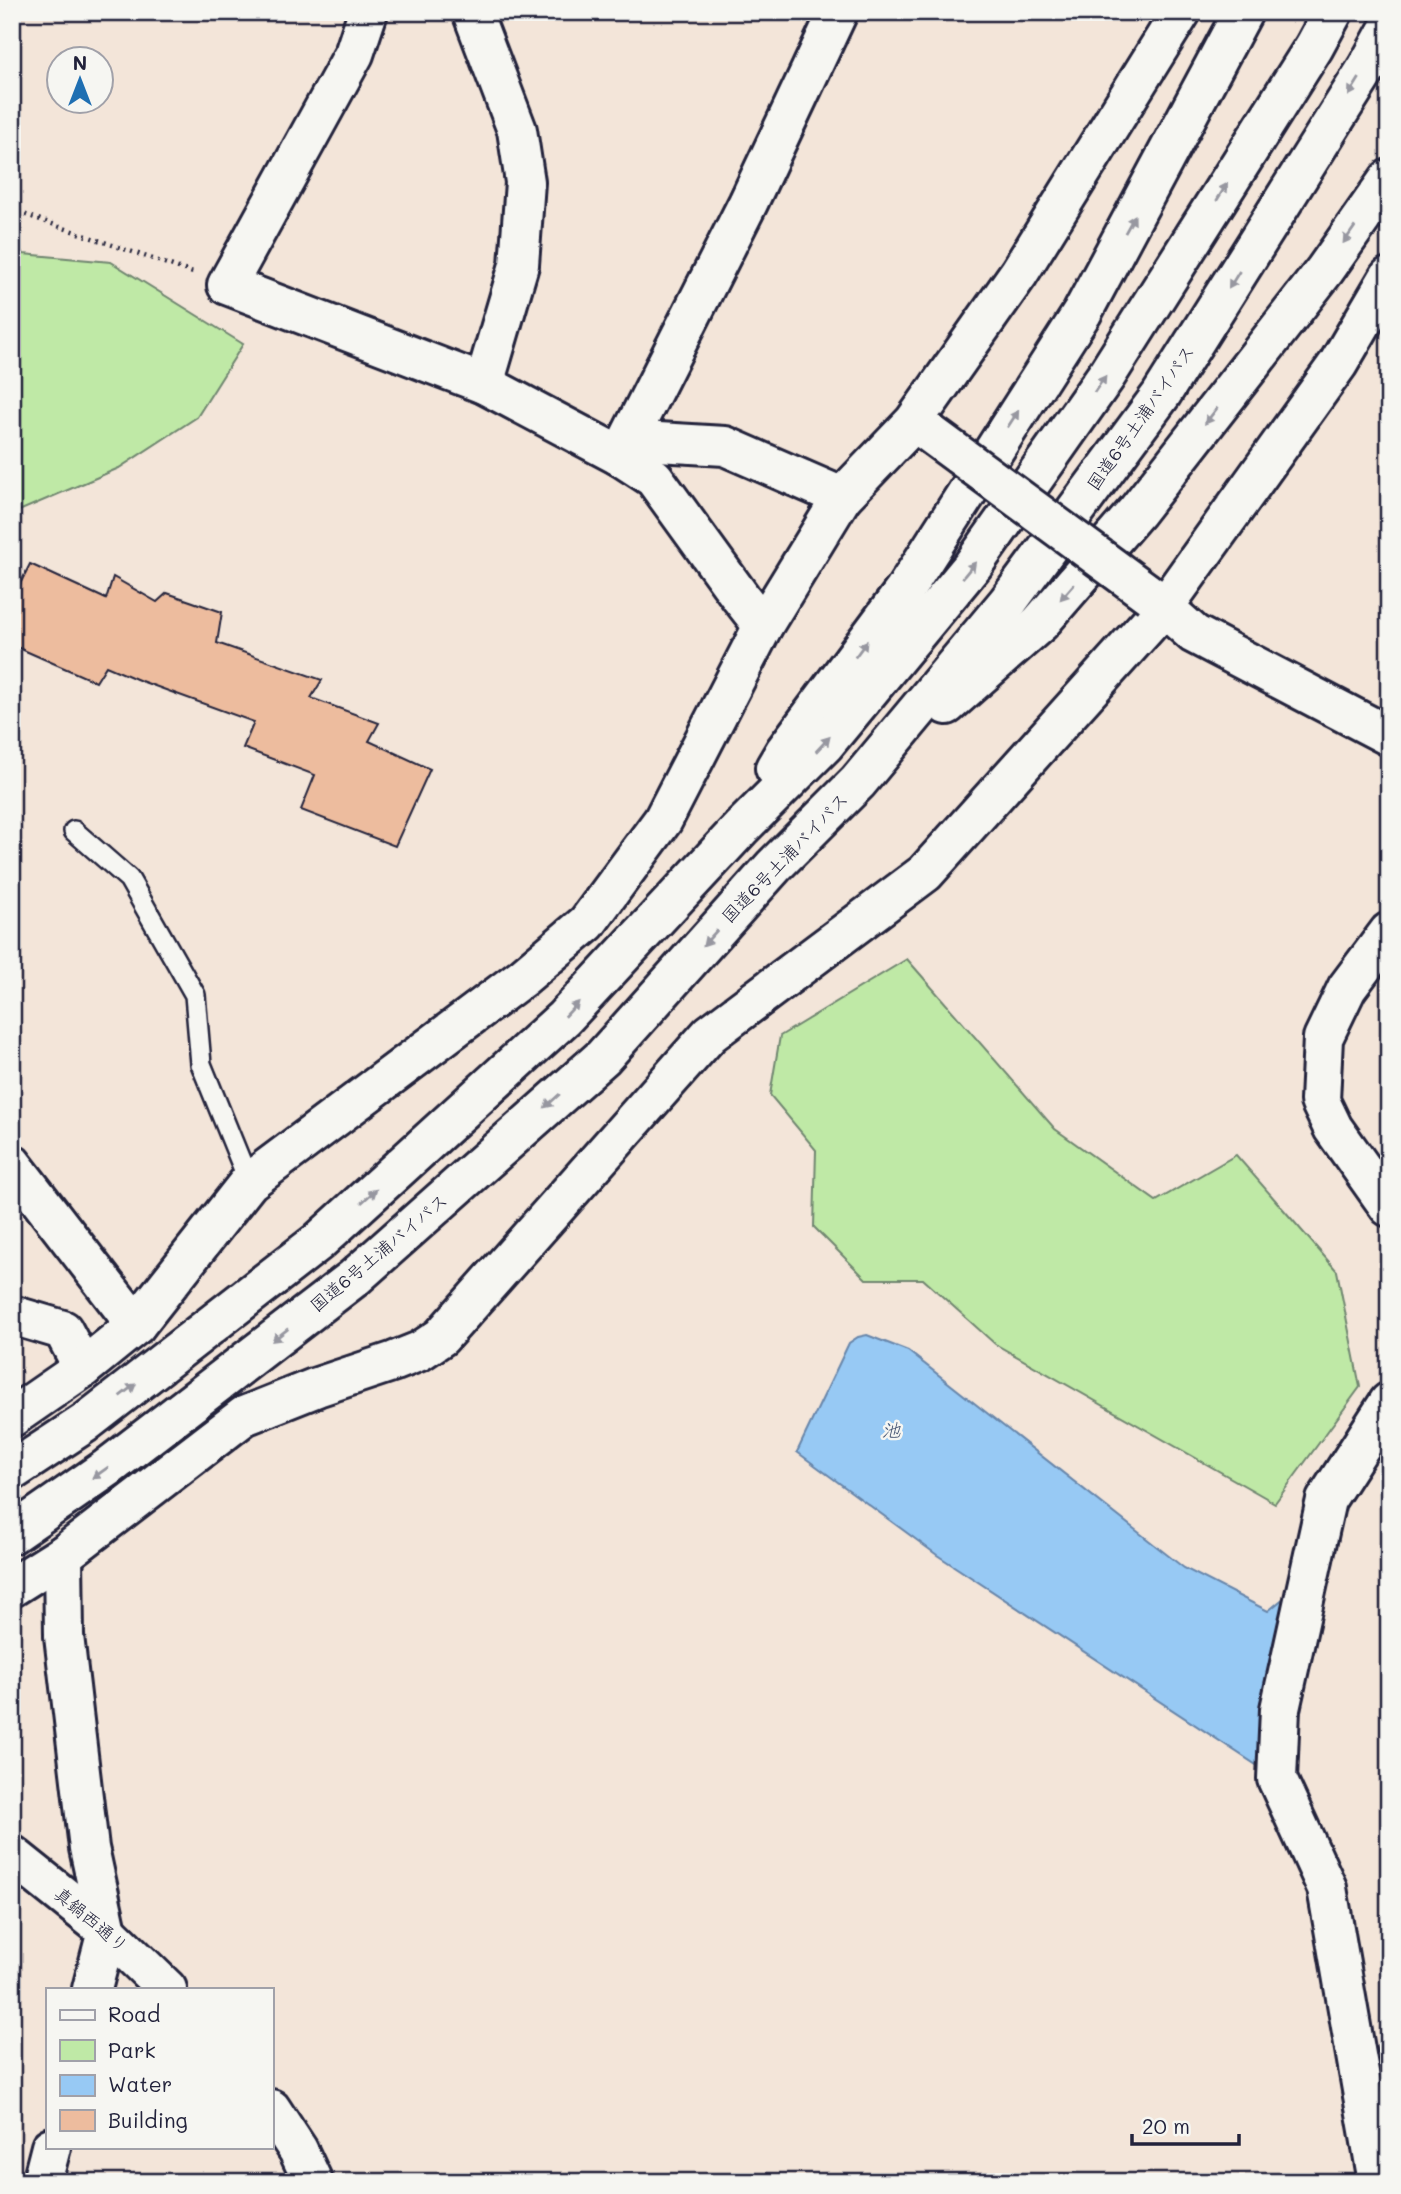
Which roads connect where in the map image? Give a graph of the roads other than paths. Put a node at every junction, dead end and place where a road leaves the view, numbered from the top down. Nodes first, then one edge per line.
1 (368, 12) edge
2 (472, 12) edge
3 (838, 12) edge
4 (1181, 12) edge
5 (1243, 12) edge
6 (1333, 12) edge
7 (1389, 29) edge
8 (1389, 179) edge
9 (1389, 277) edge
10 (484, 384) junction
11 (921, 427) junction
12 (620, 456) junction
13 (842, 497) junction
14 (1157, 601) junction
15 (763, 626) junction
16 (1389, 736) edge
17 (858, 782) junction
18 (741, 828) junction
19 (75, 831) dead end
20 (1389, 932) edge
21 (12, 1164) edge
22 (249, 1182) junction
23 (1389, 1207) edge
24 (12, 1315) edge
25 (136, 1325) junction
26 (83, 1368) junction
27 (1389, 1402) edge
28 (12, 1417) edge
29 (12, 1471) edge
30 (12, 1534) edge
31 (63, 1555) junction
32 (12, 1587) edge
33 (12, 1855) edge
34 (107, 1931) junction
35 (92, 1988) edge
36 (166, 1988) edge
37 (273, 2112) edge
38 (51, 2148) edge
39 (42, 2182) edge
40 (313, 2182) edge
41 (1378, 2182) edge

1 - 10 main road
2 - 10 main road
3 - 12 main road
4 - 11 main road
18 -> 5 main road
18 -> 6 main road
7 -> 17 main road, 国道6号土浦バイパス
8 -> 17 main road
9 - 14 main road
10 - 12 main road
11 - 13 main road
11 - 14 main road, bridge
12 - 13 main road
12 - 15 main road
13 - 15 main road
14 - 16 main road
14 - 31 main road
15 - 22 main road
17 -> 30 main road, 国道6号土浦バイパス
29 -> 18 main road
19 - 22 lane
20 - 23 main road
21 - 25 main road
22 - 25 main road
24 - 26 main road
25 - 26 main road
26 - 28 main road
27 - 41 main road
31 - 32 main road
31 - 34 main road
33 - 34 main road, 真鍋西通り
34 - 35 main road
34 - 36 main road, 真鍋西通り
37 - 40 main road
38 - 39 main road

